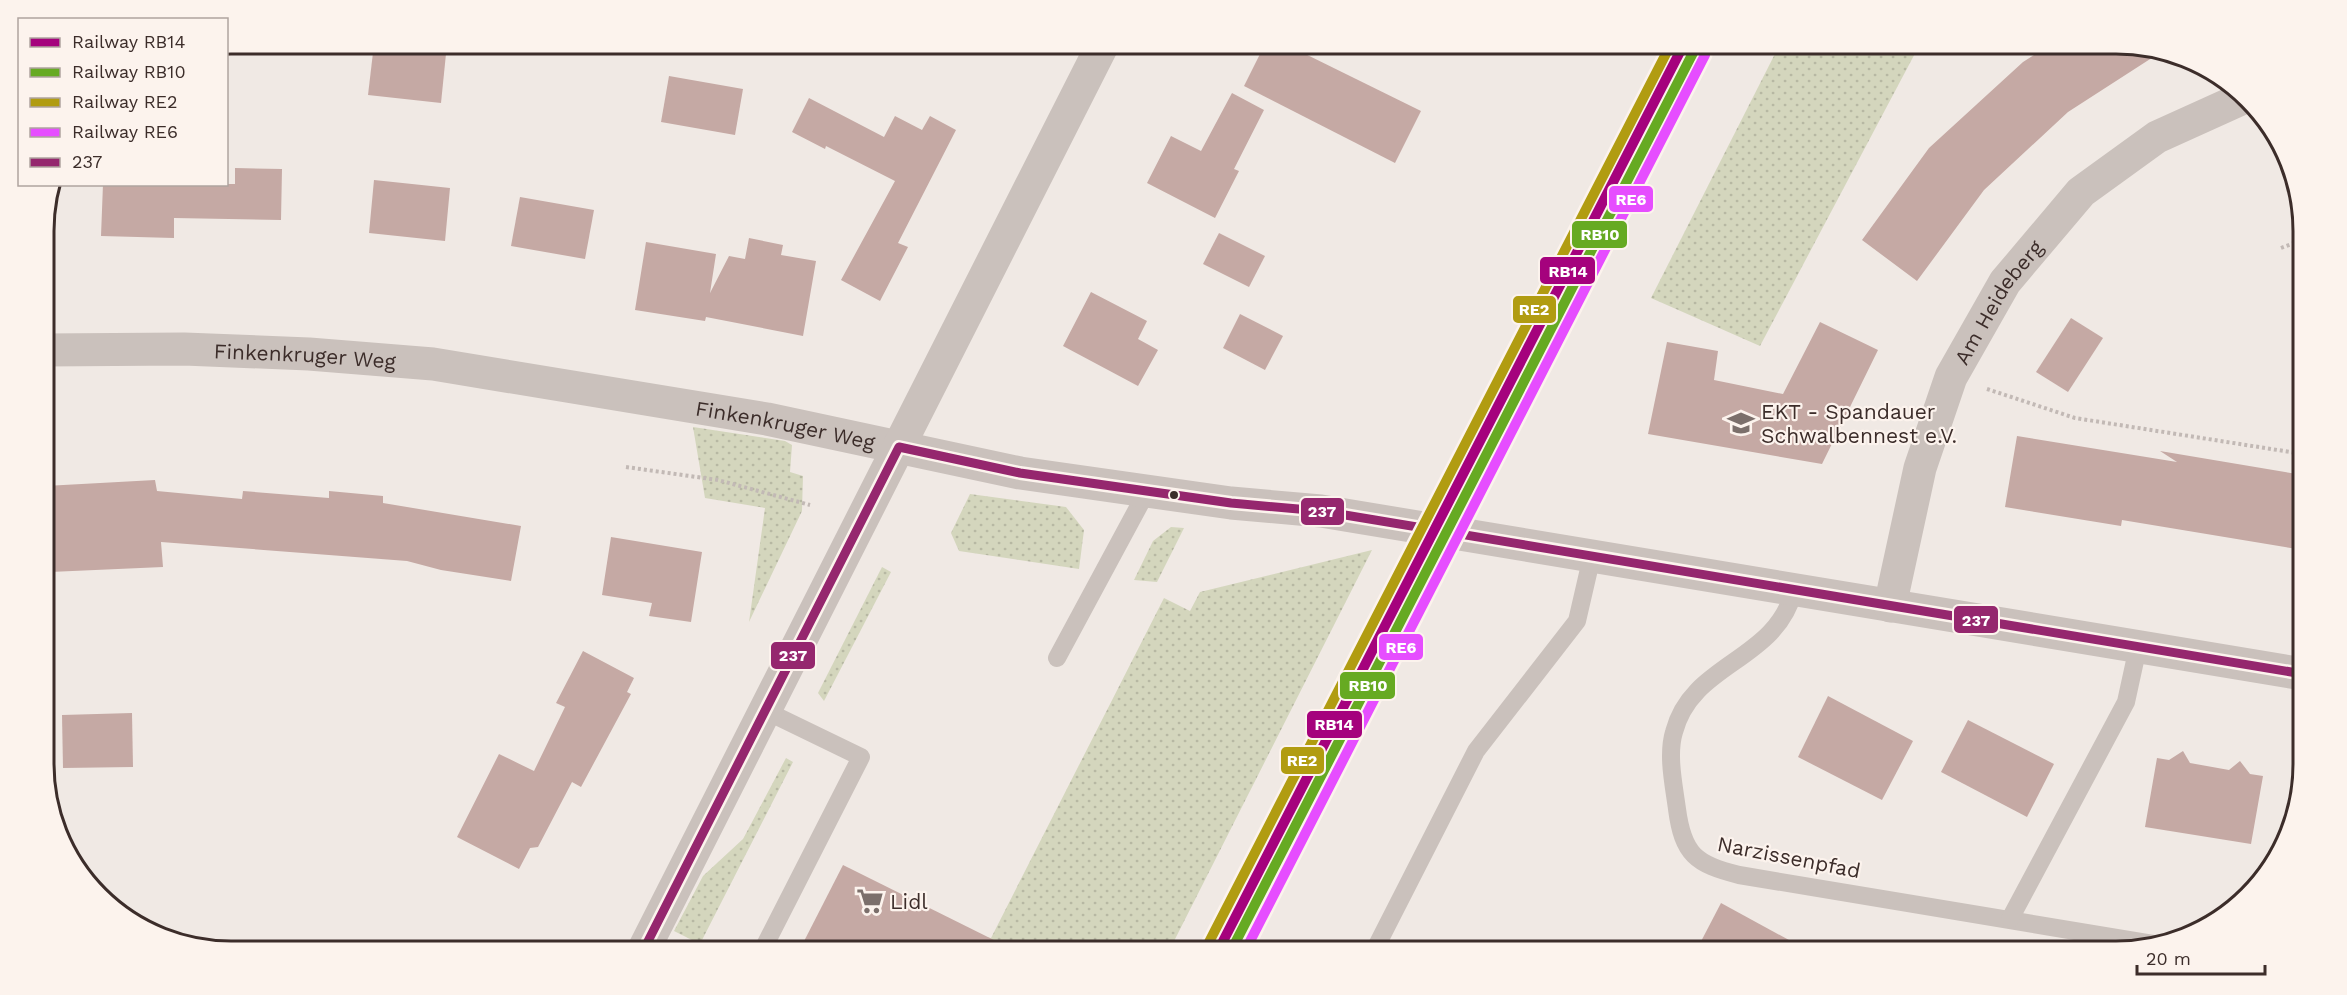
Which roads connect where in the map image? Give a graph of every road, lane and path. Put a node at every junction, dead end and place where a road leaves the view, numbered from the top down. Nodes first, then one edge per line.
1 (1098, 54) edge
2 (2236, 101) edge
3 (2293, 243) edge
4 (2281, 248) dead end
5 (54, 350) edge
6 (1951, 377) junction
7 (899, 447) junction
8 (2293, 452) edge
9 (626, 467) dead end
10 (1147, 491) junction
11 (810, 505) dead end
12 (1592, 556) junction
13 (1794, 590) junction
14 (1890, 606) junction
15 (2138, 647) junction
16 (1057, 658) dead end
17 (2293, 672) edge
18 (766, 711) junction
19 (2010, 919) junction
20 (2132, 940) edge
21 (648, 941) edge
22 (767, 941) edge
23 (1379, 941) edge

1 - 7 street
2 - 6 street, Am Heideberg
3 - 4 path
5 - 7 street, Finkenkruger Weg
6 - 8 path
6 - 14 street, Am Heideberg
7 - 10 street, Finkenkruger Weg
7 - 18 street
9 - 11 path
10 - 12 street, Finkenkruger Weg
10 - 16 lane
12 - 13 street, Finkenkruger Weg
12 - 23 lane
13 - 14 street, Finkenkruger Weg
13 - 19 lane, Narzissenpfad
14 - 15 street, Finkenkruger Weg
15 - 17 street, Finkenkruger Weg
15 - 19 lane
18 - 21 street
18 - 22 lane
19 - 20 lane, Narzissenpfad

